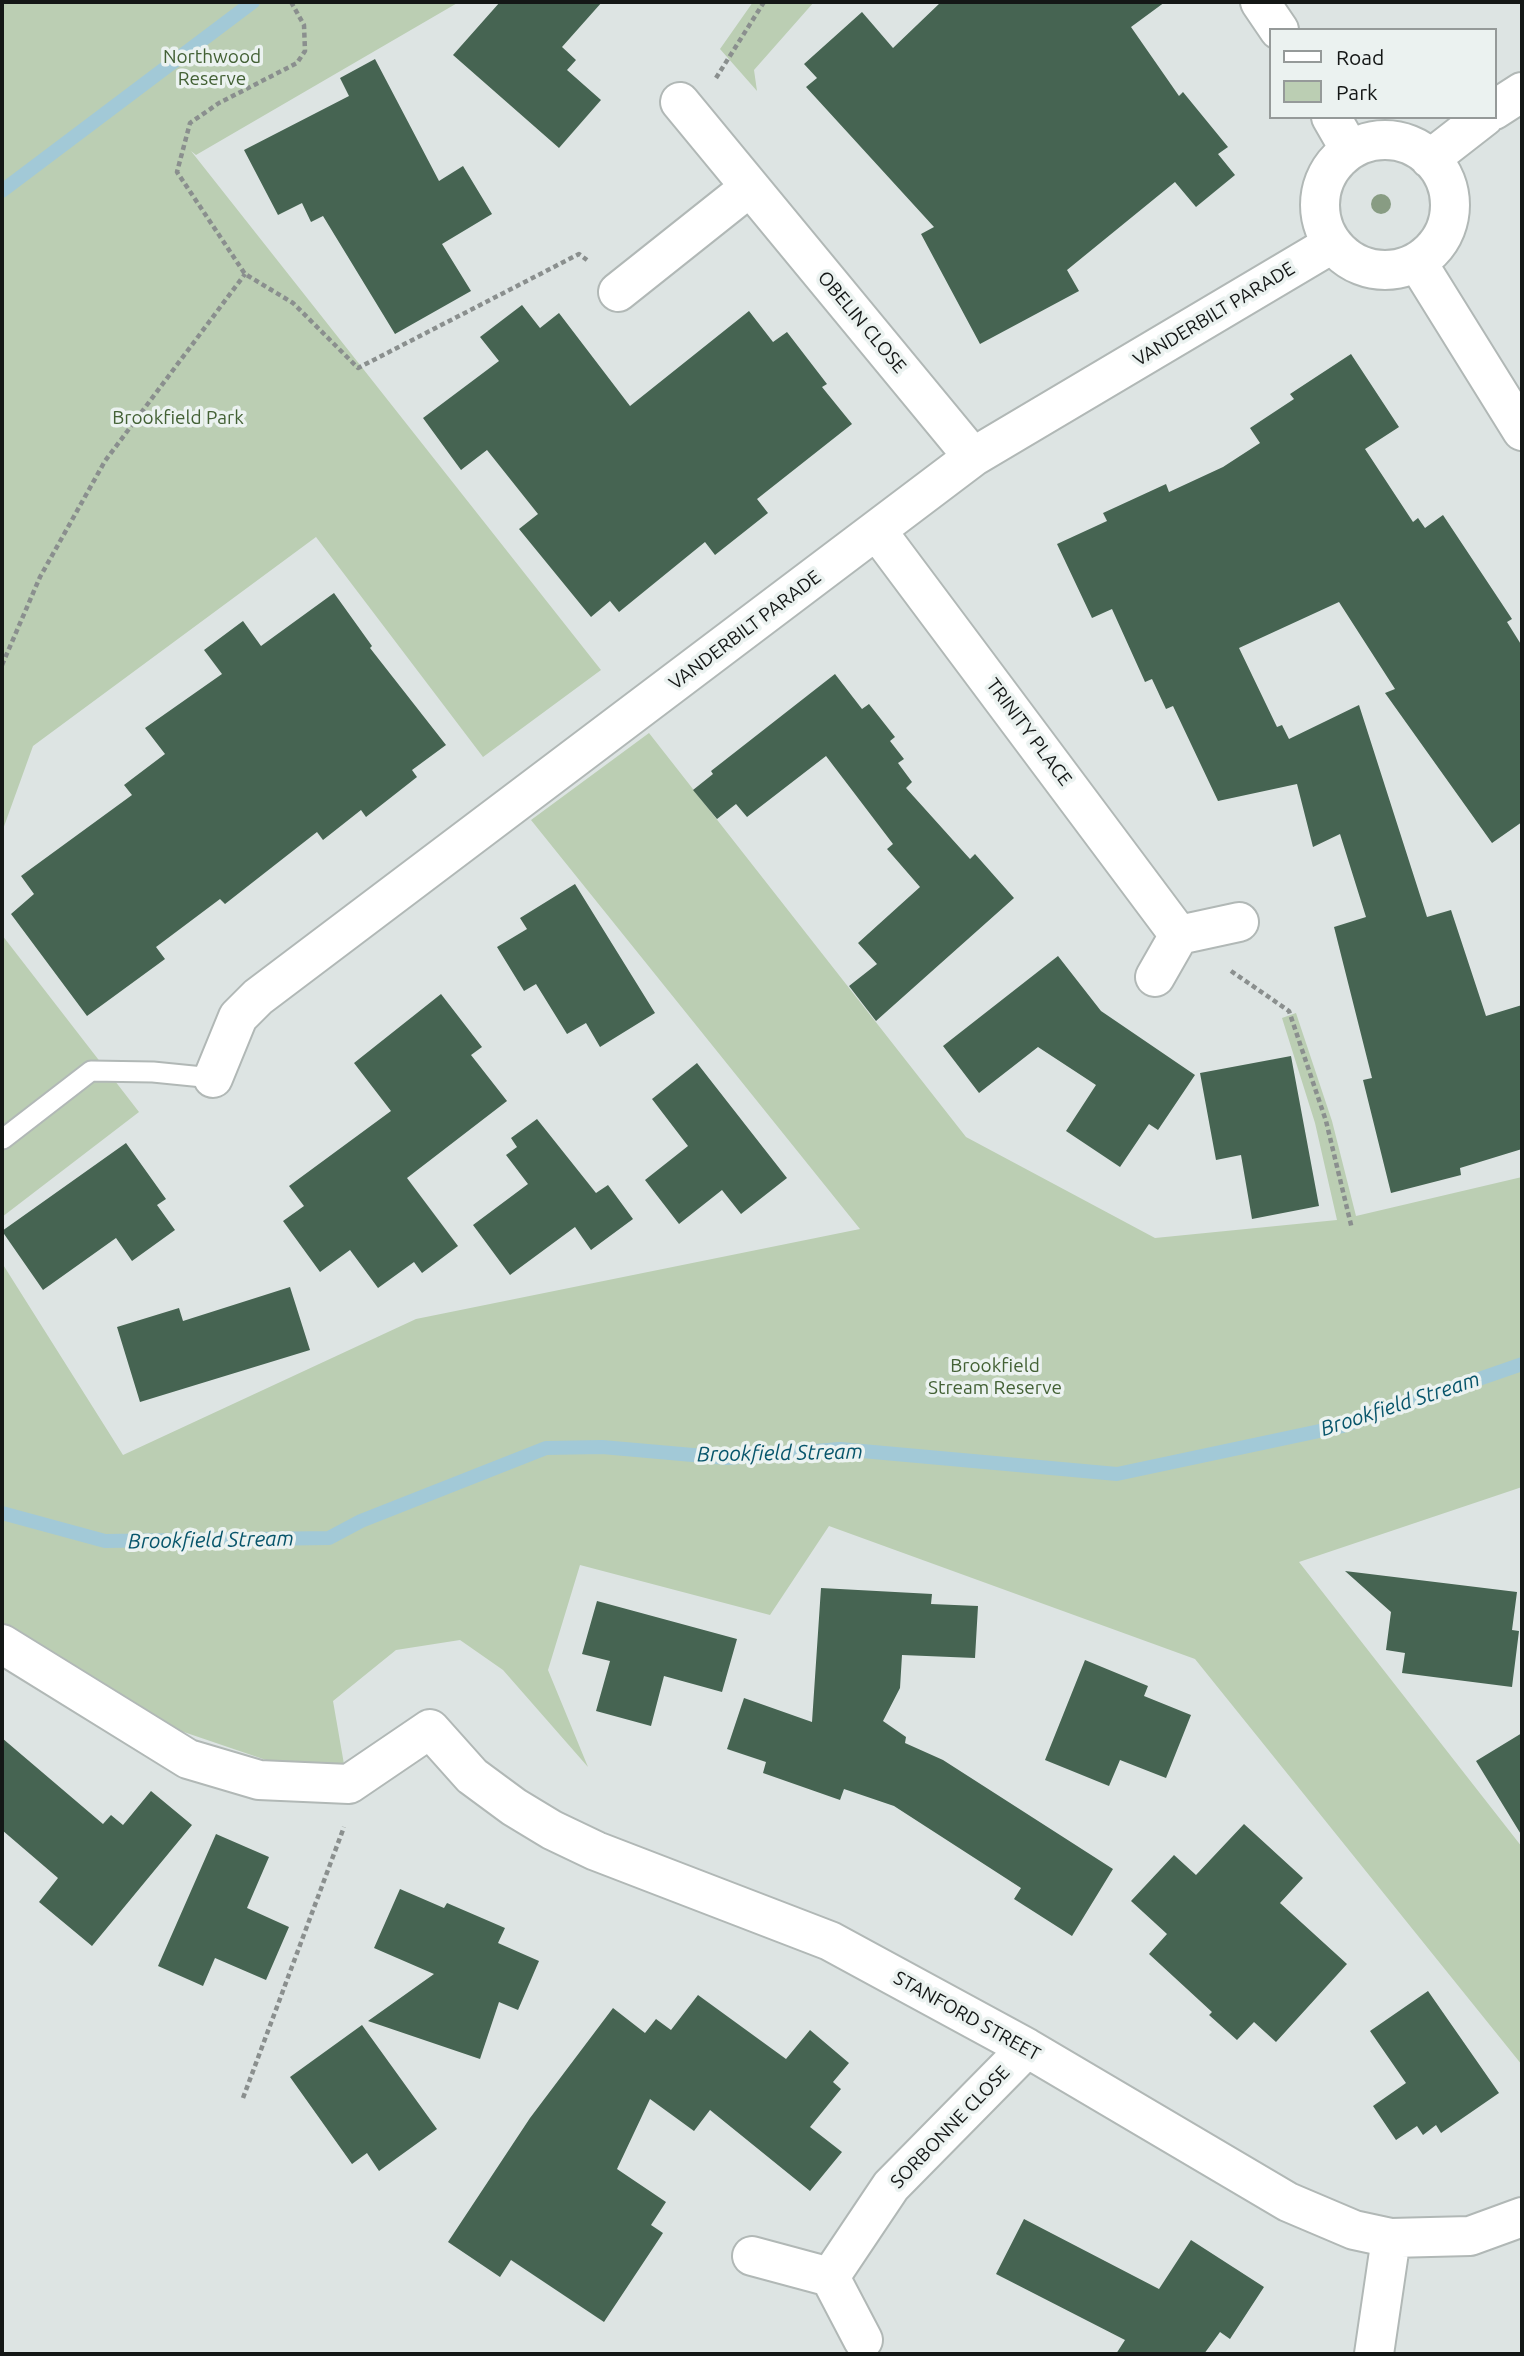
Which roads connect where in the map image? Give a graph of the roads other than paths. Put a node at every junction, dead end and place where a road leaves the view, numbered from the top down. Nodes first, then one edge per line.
1 (1260, 2) edge
2 (1278, 28) edge
3 (1522, 92) edge
4 (1496, 109) edge
5 (691, 116) road end
6 (1332, 119) edge
7 (1480, 119) edge
8 (1350, 150) junction
9 (1430, 159) junction
10 (750, 187) junction
11 (1332, 244) junction
12 (1417, 262) junction
13 (621, 289) road end
14 (1522, 431) edge
15 (973, 457) junction
16 (877, 531) junction
17 (1239, 922) dead end
18 (1179, 935) junction
19 (1155, 977) dead end
20 (213, 1078) joint
21 (3, 1139) edge
22 (2, 1644) edge
23 (1027, 2048) junction
24 (1522, 2217) edge
25 (1391, 2238) junction
26 (752, 2256) dead end
27 (830, 2277) junction
28 (863, 2340) dead end
29 (1374, 2354) edge

1 - 2 street
3 - 4 street
5 - 10 street, OBELIN CLOSE
6 - 8 street
7 - 9 street
8 - 9 street
8 - 11 street
9 - 12 street
10 - 13 street
10 - 15 street, OBELIN CLOSE
11 - 12 street
11 - 15 street, VANDERBILT PARADE
12 - 14 street
15 - 16 street, VANDERBILT PARADE
16 - 18 street, TRINITY PLACE
16 - 20 street, VANDERBILT PARADE
17 - 18 street
18 - 19 street
20 - 21 lane
22 - 23 street, STANFORD STREET
23 - 25 street, STANFORD STREET
23 - 27 street, SORBONNE CLOSE
24 - 25 street, STANFORD STREET
25 - 29 street
26 - 27 street
27 - 28 street

